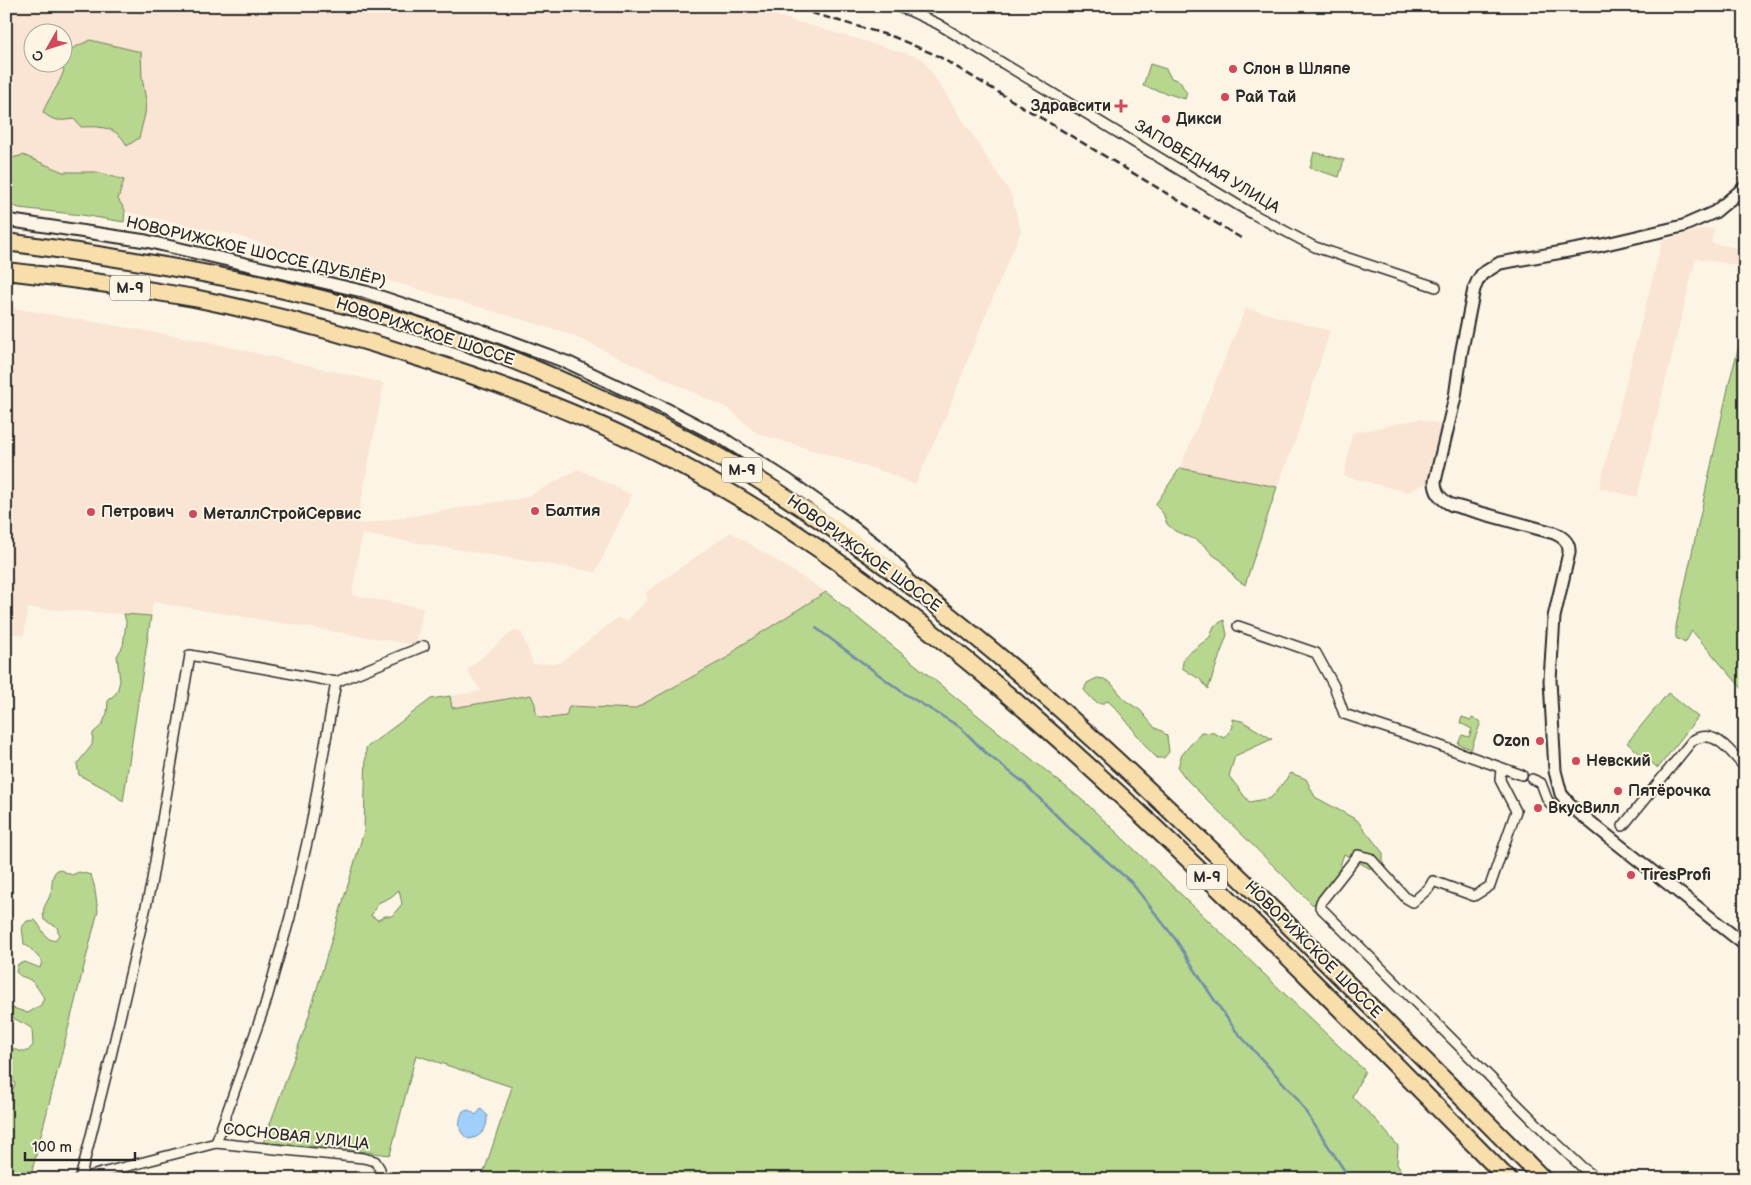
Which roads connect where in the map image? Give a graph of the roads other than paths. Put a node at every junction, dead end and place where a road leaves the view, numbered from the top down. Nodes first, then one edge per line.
1 (895, 6) edge
2 (1745, 188) edge
3 (6, 220) edge
4 (6, 242) edge
5 (6, 271) edge
6 (1436, 286) dead end
7 (925, 596) junction
8 (1238, 626) dead end
9 (424, 646) dead end
10 (336, 682) junction
11 (1501, 768) junction
12 (1745, 768) edge
13 (1522, 775) dead end
14 (1532, 779) dead end
15 (1567, 802) junction
16 (1624, 826) dead end
17 (1745, 945) edge
18 (216, 1142) junction
19 (79, 1179) edge
20 (381, 1179) edge
21 (1508, 1179) edge
22 (1543, 1179) edge
23 (1598, 1179) edge

1 - 6 street, ЗАПОВЕДНАЯ УЛИЦА
2 - 15 street
3 - 7 street, НОВОРИЖСКОЕ ШОССЕ (ДУБЛЁР)
4 - 7 highway, НОВОРИЖСКОЕ ШОССЕ / М-9
5 - 21 highway, НОВОРИЖСКОЕ ШОССЕ / М-9
7 - 22 highway, НОВОРИЖСКОЕ ШОССЕ / М-9
8 - 11 street
9 - 10 street
10 - 18 street
10 - 19 street
11 - 13 street
11 - 23 street
12 - 16 street
14 - 15 street
15 - 17 street
18 - 19 street, СОСНОВАЯ УЛИЦА
18 - 20 street, СОСНОВАЯ УЛИЦА

